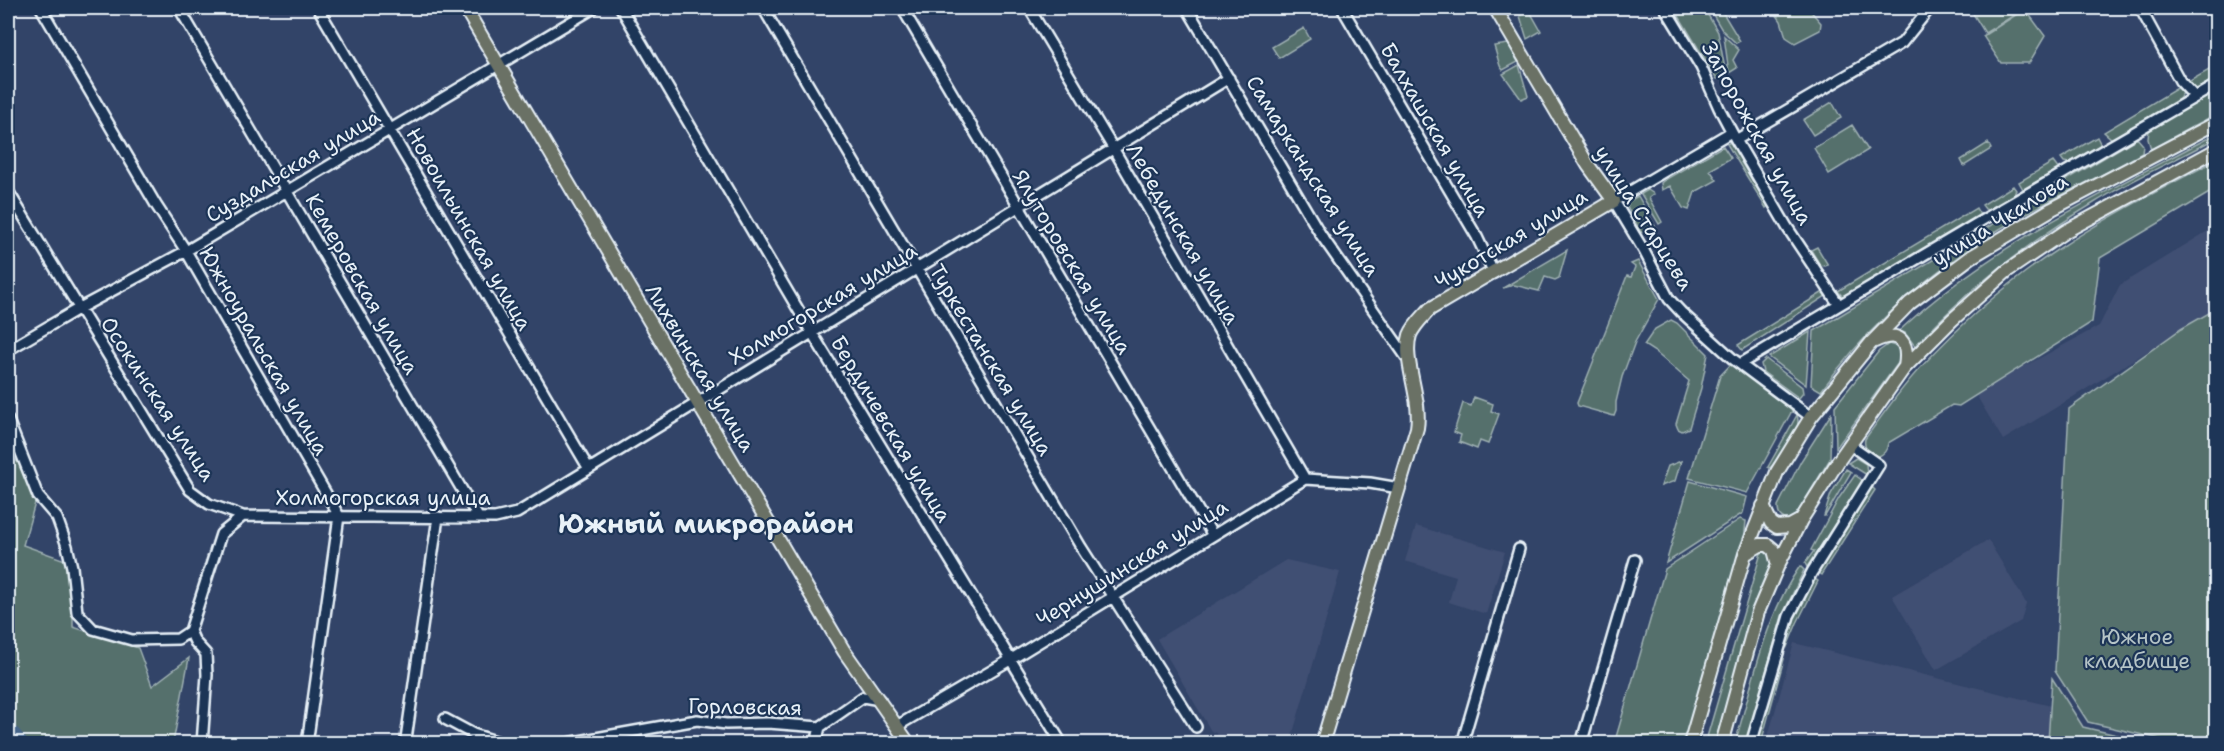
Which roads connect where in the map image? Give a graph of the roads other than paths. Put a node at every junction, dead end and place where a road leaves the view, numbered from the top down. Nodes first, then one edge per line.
1 (41, 8) edge
2 (179, 8) edge
3 (318, 8) edge
4 (465, 8) edge
5 (594, 8) edge
6 (621, 8) edge
7 (763, 8) edge
8 (902, 8) edge
9 (1029, 8) edge
10 (1187, 8) edge
11 (1342, 8) edge
12 (1495, 8) edge
13 (1665, 8) edge
14 (1930, 8) edge
15 (2140, 8) edge
16 (498, 63) junction
17 (1229, 78) junction
18 (2217, 85) edge
19 (2195, 97) junction
20 (2217, 123) edge
21 (390, 130) junction
22 (1733, 136) junction
23 (1113, 148) junction
24 (2217, 150) edge
25 (8, 191) edge
26 (287, 191) junction
27 (1614, 201) junction
28 (1019, 206) junction
29 (186, 251) junction
30 (916, 269) junction
31 (1494, 273) junction
32 (1839, 305) junction
33 (78, 309) junction
34 (812, 333) junction
35 (1871, 343) junction
36 (8, 350) edge
37 (1410, 363) junction
38 (1740, 364) junction
39 (1904, 368) junction
40 (698, 402) junction
41 (1811, 417) junction
42 (8, 420) edge
43 (1849, 444) junction
44 (589, 469) junction
45 (1305, 479) junction
46 (1399, 488) junction
47 (1763, 506) junction
48 (243, 516) junction
49 (339, 516) junction
50 (438, 517) junction
51 (478, 517) junction
52 (1801, 520) junction
53 (1212, 534) junction
54 (1519, 549) dead end
55 (1745, 554) junction
56 (1635, 560) dead end
57 (1778, 565) junction
58 (1114, 596) junction
59 (190, 631) junction
60 (1010, 660) junction
61 (880, 700) junction
62 (445, 719) dead end
63 (897, 726) junction
64 (820, 727) junction
65 (1196, 727) dead end
66 (406, 739) dead end
67 (201, 743) edge
68 (307, 744) edge
69 (505, 744) edge
70 (562, 744) edge
71 (816, 744) edge
72 (909, 744) edge
73 (1062, 744) edge
74 (1322, 744) edge
75 (1462, 744) edge
76 (1581, 744) edge
77 (1690, 744) edge
78 (1722, 744) edge
79 (1751, 744) edge

1 - 29 street, Южноуральская улица
2 - 26 street, Кемеровская улица
3 - 21 street, Новоильинская улица
4 - 16 main road, Лихвинская улица
5 - 16 street, Суздальская улица
6 - 34 street, Бердичевская улица
7 - 30 street, Туркестанская улица
8 - 28 street, Ялуторовская улица
9 - 23 street, Лебединская улица
10 - 17 street, Самаркандская улица
11 - 31 street, Балхашская улица
12 - 27 main road, улица Старцева
13 - 22 street, Запорожская улица
14 - 22 street, Чукотская улица
15 - 19 street
16 - 21 street, Суздальская улица
16 - 40 main road, Лихвинская улица
17 - 23 street, Холмогорская улица
17 - 37 street, Самаркандская улица
18 - 19 street
19 - 32 street
20 - 35 main road, улица Чкалова
21 - 26 street, Суздальская улица
21 - 44 street, Новоильинская улица
22 - 27 street, Чукотская улица
22 - 32 street, Запорожская улица
23 - 28 street, Холмогорская улица
23 - 45 street, Лебединская улица
24 - 39 main road
25 - 33 street, Осокинская улица
26 - 29 street, Суздальская улица
26 - 51 street, Кемеровская улица
27 - 31 main road, Чукотская улица
27 - 38 street, улица Старцева
28 - 30 street, Холмогорская улица
28 - 53 street, Ялуторовская улица
29 - 33 street, Суздальская улица
29 - 49 street, Южноуральская улица
30 - 34 street, Холмогорская улица
30 - 58 street, Туркестанская улица
31 - 37 main road, Чукотская улица
32 - 38 street
33 - 36 street, Суздальская улица
33 - 48 street, Осокинская улица
34 - 40 street, Холмогорская улица
34 - 60 street, Бердичевская улица
35 - 39 main road
35 - 41 main road, улица Чкалова
37 - 46 main road, Чукотская улица
38 - 41 street, улица Старцева
39 - 43 main road
40 - 44 street, Холмогорская улица
40 - 61 main road, Лихвинская улица
41 - 47 main road
42 - 59 street
43 - 52 main road
43 - 79 street
44 - 51 street, Холмогорская улица
45 - 46 street
45 - 53 street, Чернушинская улица
46 - 74 main road
47 - 52 main road
47 - 55 main road
48 - 49 street, Холмогорская улица
48 - 59 street
49 - 50 street, Холмогорская улица
49 - 68 street
50 - 51 street, Холмогорская улица
50 - 66 street
52 - 57 main road
53 - 58 street, Чернушинская улица
54 - 75 street
55 - 57 main road
55 - 77 main road
56 - 76 street
57 - 78 main road
58 - 60 street, Чернушинская улица
58 - 65 street, Туркестанская улица
59 - 67 street
60 - 63 street, Чернушинская улица
60 - 73 street, Бердичевская улица
61 - 63 main road, Лихвинская улица
61 - 64 street
62 - 69 street
63 - 72 main road, Лихвинская улица
64 - 70 street, Горловская
64 - 71 street

